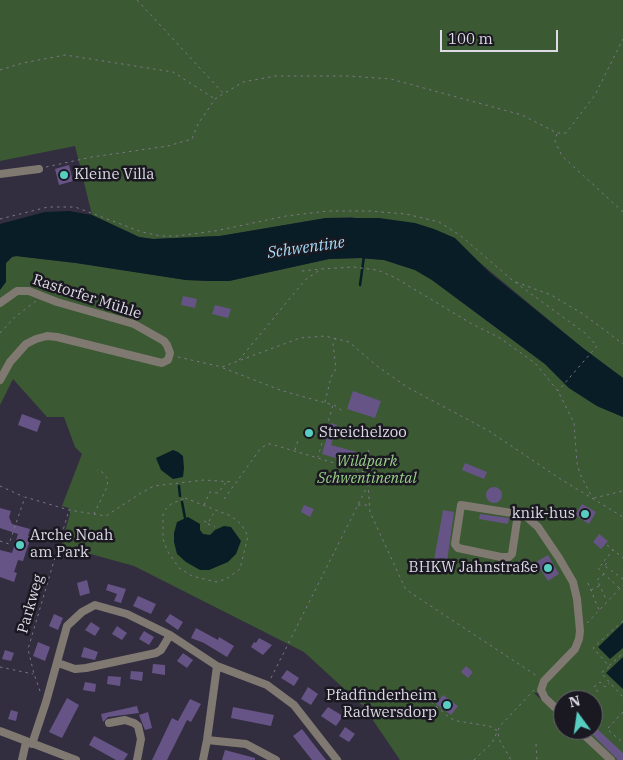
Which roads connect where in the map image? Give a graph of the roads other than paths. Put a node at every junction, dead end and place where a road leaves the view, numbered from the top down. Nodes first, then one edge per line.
1 (39, 169) road end
2 (0, 174) edge
3 (0, 303) edge
4 (0, 380) edge
5 (518, 514) junction
6 (170, 635) junction
7 (58, 664) junction
8 (217, 666) junction
9 (553, 706) edge
10 (109, 723) dead end
11 (0, 731) edge
12 (207, 740) junction
13 (590, 740) edge
14 (29, 743) junction
15 (22, 760) edge
16 (76, 760) edge
17 (137, 760) edge
18 (203, 760) edge
19 (276, 760) edge
20 (337, 760) edge
21 (611, 760) edge

1 - 2 street
3 - 4 street, Rastorfer Mühle
5 - 5 street
5 - 9 street
6 - 7 street
6 - 7 street
6 - 8 street
7 - 14 street
8 - 12 street
8 - 20 street
10 - 17 street
11 - 14 street
12 - 18 street
12 - 19 street
13 - 21 street
14 - 15 street
14 - 16 street

